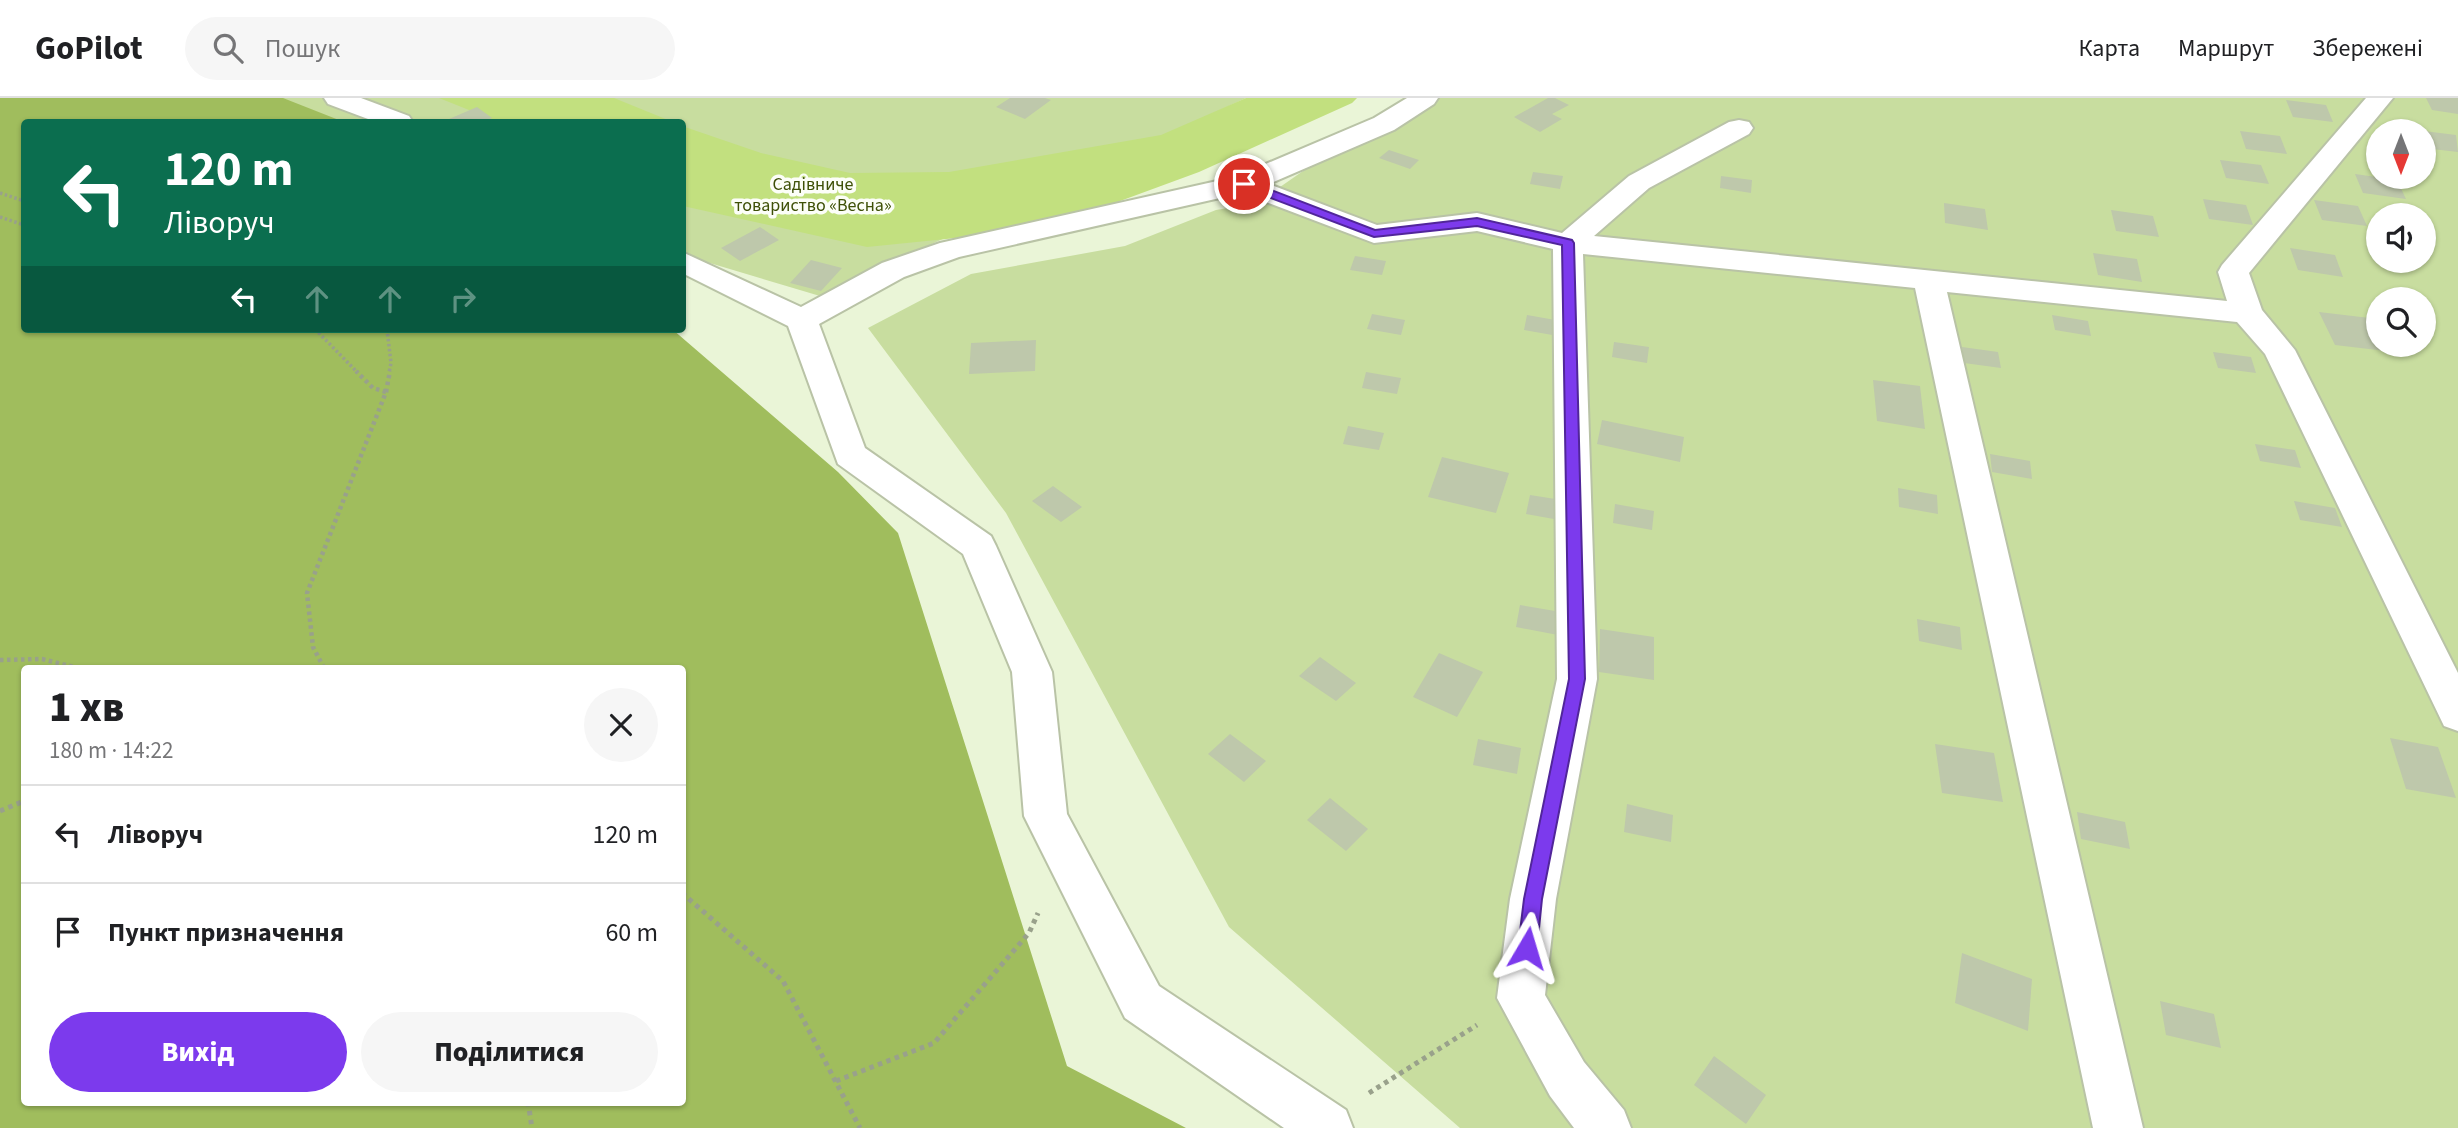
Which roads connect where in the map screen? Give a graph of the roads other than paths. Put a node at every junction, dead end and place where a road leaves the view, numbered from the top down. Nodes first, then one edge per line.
1 (337, 98) edge
2 (1426, 98) edge
3 (2380, 98) edge
4 (391, 119) edge
5 (1739, 128) dead end
6 (1244, 184) junction
7 (1568, 243) junction
8 (686, 263) edge
9 (1929, 282) junction
10 (2247, 313) junction
11 (802, 320) junction
12 (2458, 714) edge
13 (1324, 1125) edge
14 (1606, 1128) edge
15 (2118, 1128) edge

1 - 4 street
2 - 6 street
3 - 10 street
5 - 7 street
6 - 7 street
6 - 11 street
7 - 9 street
7 - 14 street
8 - 11 street
9 - 10 street
9 - 15 street
10 - 12 street
11 - 13 street

